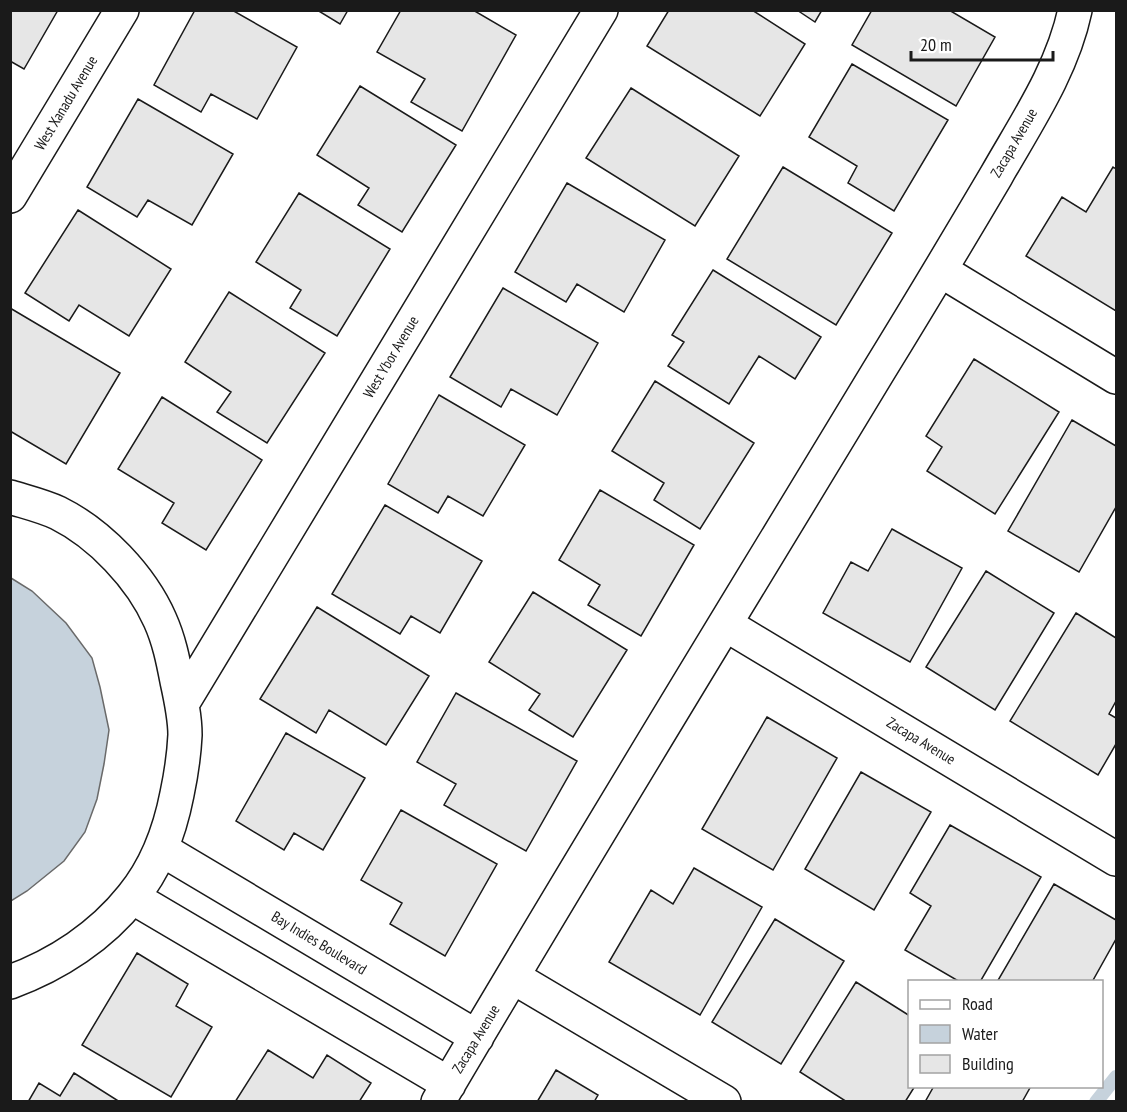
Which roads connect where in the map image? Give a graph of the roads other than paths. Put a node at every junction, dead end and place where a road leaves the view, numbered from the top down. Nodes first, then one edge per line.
1 (122, 10) edge
2 (600, 10) edge
3 (1075, 10) edge
4 (10, 196) edge
5 (940, 270) junction
6 (1116, 377) edge
7 (10, 497) edge
8 (725, 624) junction
9 (182, 704) junction
10 (1116, 859) edge
11 (147, 874) junction
12 (513, 976) junction
13 (13, 984) edge
14 (477, 1037) junction
15 (443, 1093) edge
16 (724, 1101) edge

1 - 4 street, West Xanadu Avenue
2 - 9 street, West Ybor Avenue
3 - 5 street, Zacapa Avenue
5 - 6 street
5 - 8 street, Zacapa Avenue
7 - 9 street
8 - 10 street, Zacapa Avenue
8 - 12 street, Zacapa Avenue
9 - 11 street
11 - 13 street
11 - 14 street, Bay Indies Boulevard
11 - 15 street
12 - 14 street, Zacapa Avenue
12 - 16 street
14 - 15 street, Zacapa Avenue

